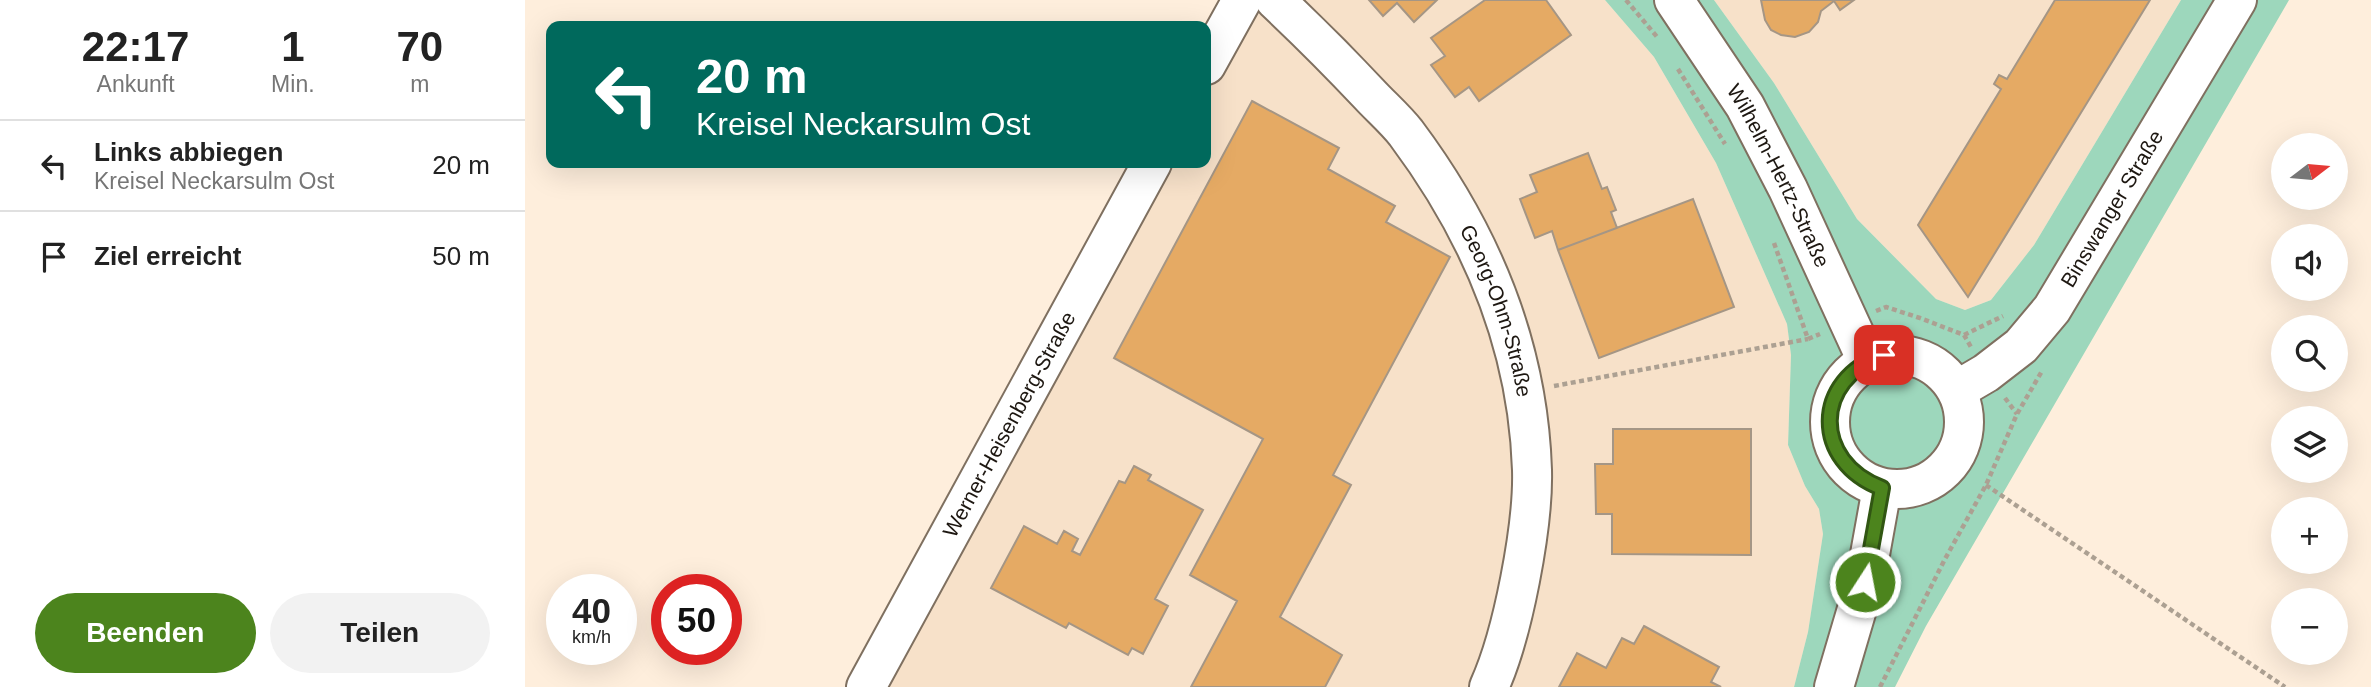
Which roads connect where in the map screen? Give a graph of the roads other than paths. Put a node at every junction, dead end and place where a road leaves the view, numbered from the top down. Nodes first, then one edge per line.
1 (1241, 0) edge
2 (1276, 0) edge
3 (1674, 0) edge
4 (2237, 0) edge
5 (1211, 56) edge
6 (1150, 168) edge
7 (1867, 361) junction
8 (1957, 390) junction
9 (1882, 488) junction
10 (866, 687) edge
11 (1489, 687) edge
12 (1834, 687) edge

1 - 5 main road
2 - 11 main road, Georg-Ohm-Straße
3 - 7 main road, Wilhelm-Hertz-Straße
4 - 8 main road, Binswanger Straße
6 - 10 main road, Werner-Heisenberg-Straße
7 - 8 main road
7 - 9 main road
8 - 9 main road
9 - 12 main road

